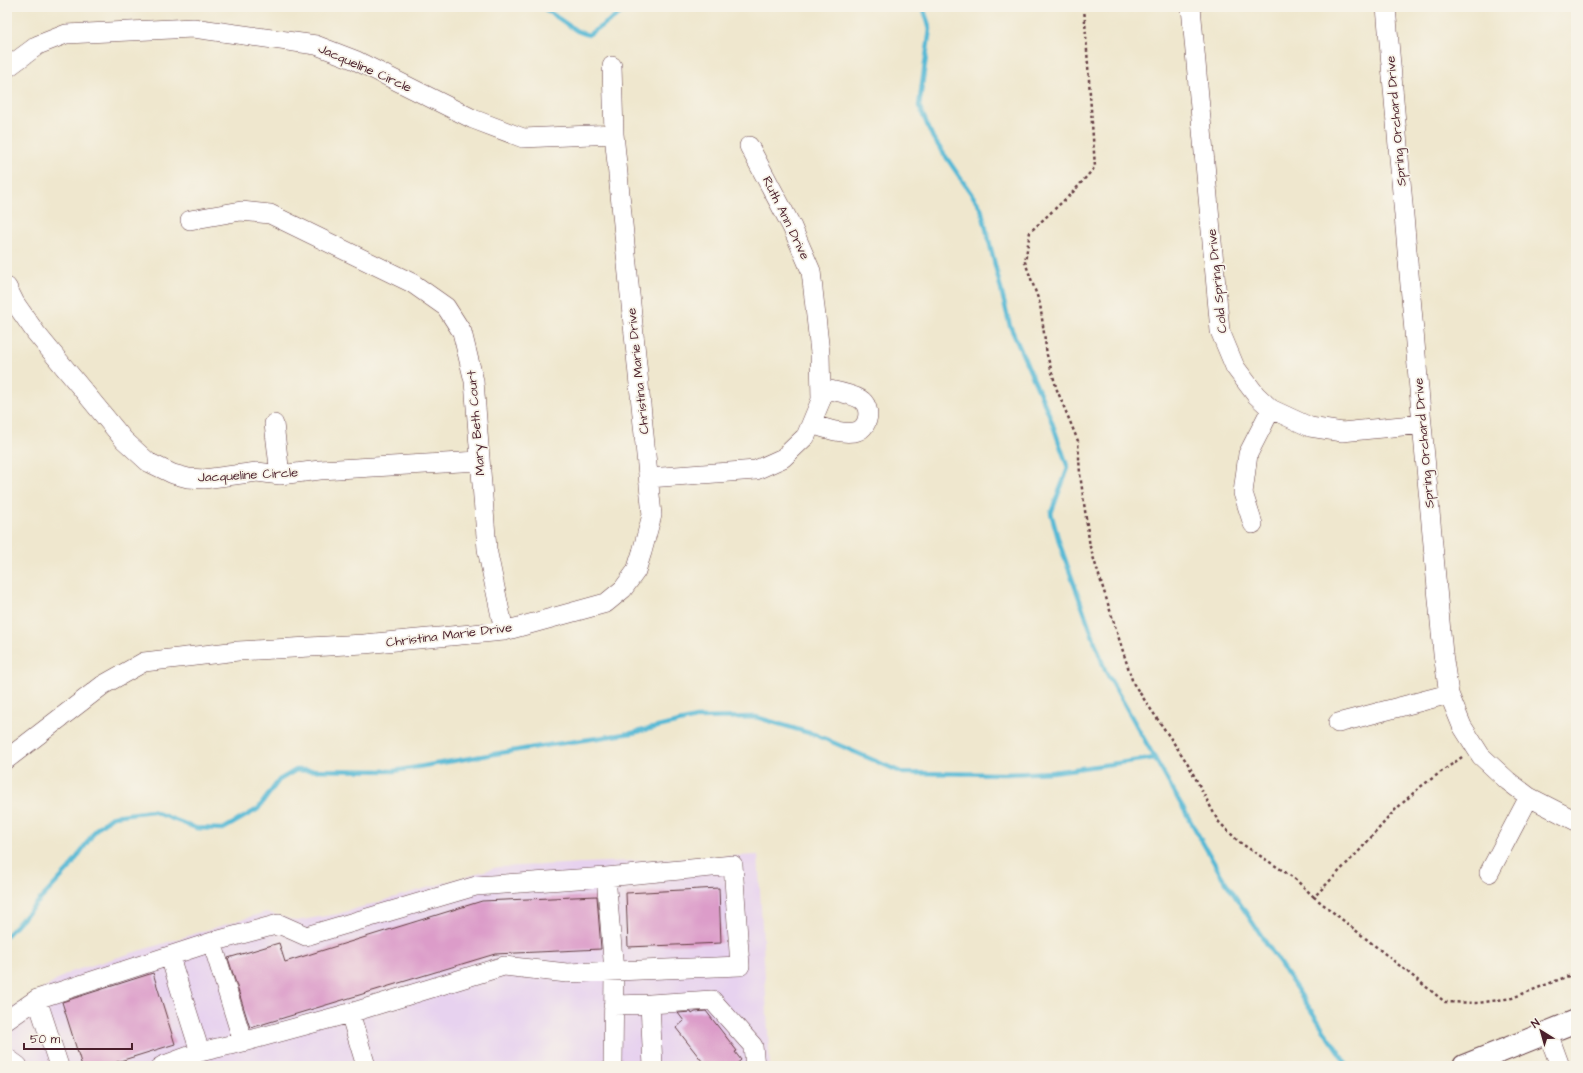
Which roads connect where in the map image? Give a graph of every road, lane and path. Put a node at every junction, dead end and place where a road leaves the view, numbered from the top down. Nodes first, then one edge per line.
1 (1084, 7) edge
2 (1191, 7) edge
3 (1386, 7) edge
4 (10, 58) edge
5 (612, 66) dead end
6 (614, 134) junction
7 (749, 146) dead end
8 (190, 220) dead end
9 (7, 287) edge
10 (821, 388) junction
11 (1271, 409) junction
12 (274, 424) dead end
13 (811, 424) junction
14 (1422, 424) junction
15 (480, 461) junction
16 (280, 475) junction
17 (649, 478) junction
18 (1253, 524) dead end
19 (504, 630) junction
20 (1449, 694) junction
21 (1338, 723) dead end
22 (1476, 748) junction
23 (7, 759) edge
24 (1529, 797) junction
25 (1576, 821) edge
26 (1489, 873) dead end
27 (606, 877) junction
28 (1314, 897) junction
29 (212, 942) junction
30 (170, 957) junction
31 (614, 970) junction
32 (1576, 973) edge
33 (37, 999) junction
34 (650, 1004) junction
35 (613, 1005) junction
36 (350, 1013) junction
37 (7, 1020) edge
38 (1576, 1021) edge
39 (1548, 1033) junction
40 (243, 1042) junction
41 (200, 1052) junction
42 (7, 1058) edge
43 (174, 1064) edge
44 (18, 1066) edge
45 (59, 1066) edge
46 (366, 1066) edge
47 (613, 1066) edge
48 (652, 1066) edge
49 (755, 1066) edge
50 (1464, 1066) edge
51 (1560, 1066) edge

1 - 28 path
2 - 11 street, Cold Spring Drive
3 - 14 street, Spring Orchard Drive
4 - 6 street, Jacqueline Circle
5 - 6 street, Christina Marie Drive
6 - 17 street, Christina Marie Drive
7 - 10 street, Ruth Ann Drive
8 - 15 street, Mary Beth Court
9 - 16 street, Jacqueline Circle
10 - 13 street, Ruth Ann Drive
10 - 13 street
11 - 14 street, Cold Spring Drive
11 - 18 street
12 - 16 street
13 - 17 street, Ruth Ann Drive
14 - 20 street, Spring Orchard Drive
15 - 16 street, Jacqueline Circle
15 - 19 street, Mary Beth Court
17 - 19 street, Christina Marie Drive
19 - 23 street, Christina Marie Drive
20 - 21 street
20 - 22 street, Spring Orchard Drive
22 - 24 street, Spring Orchard Drive
22 - 28 path
24 - 25 street, Spring Orchard Drive
24 - 26 street
27 - 29 street
27 - 31 street
27 - 31 street
28 - 32 path
29 - 30 street
29 - 40 street
30 - 33 street
30 - 41 street
31 - 35 street
31 - 36 street
33 - 37 street
33 - 45 street
34 - 35 street
34 - 48 street
34 - 49 street
35 - 47 street
36 - 40 street
36 - 46 street
38 - 39 main road
39 - 50 main road
39 - 51 street
40 - 41 street
41 - 43 street
42 - 44 street

